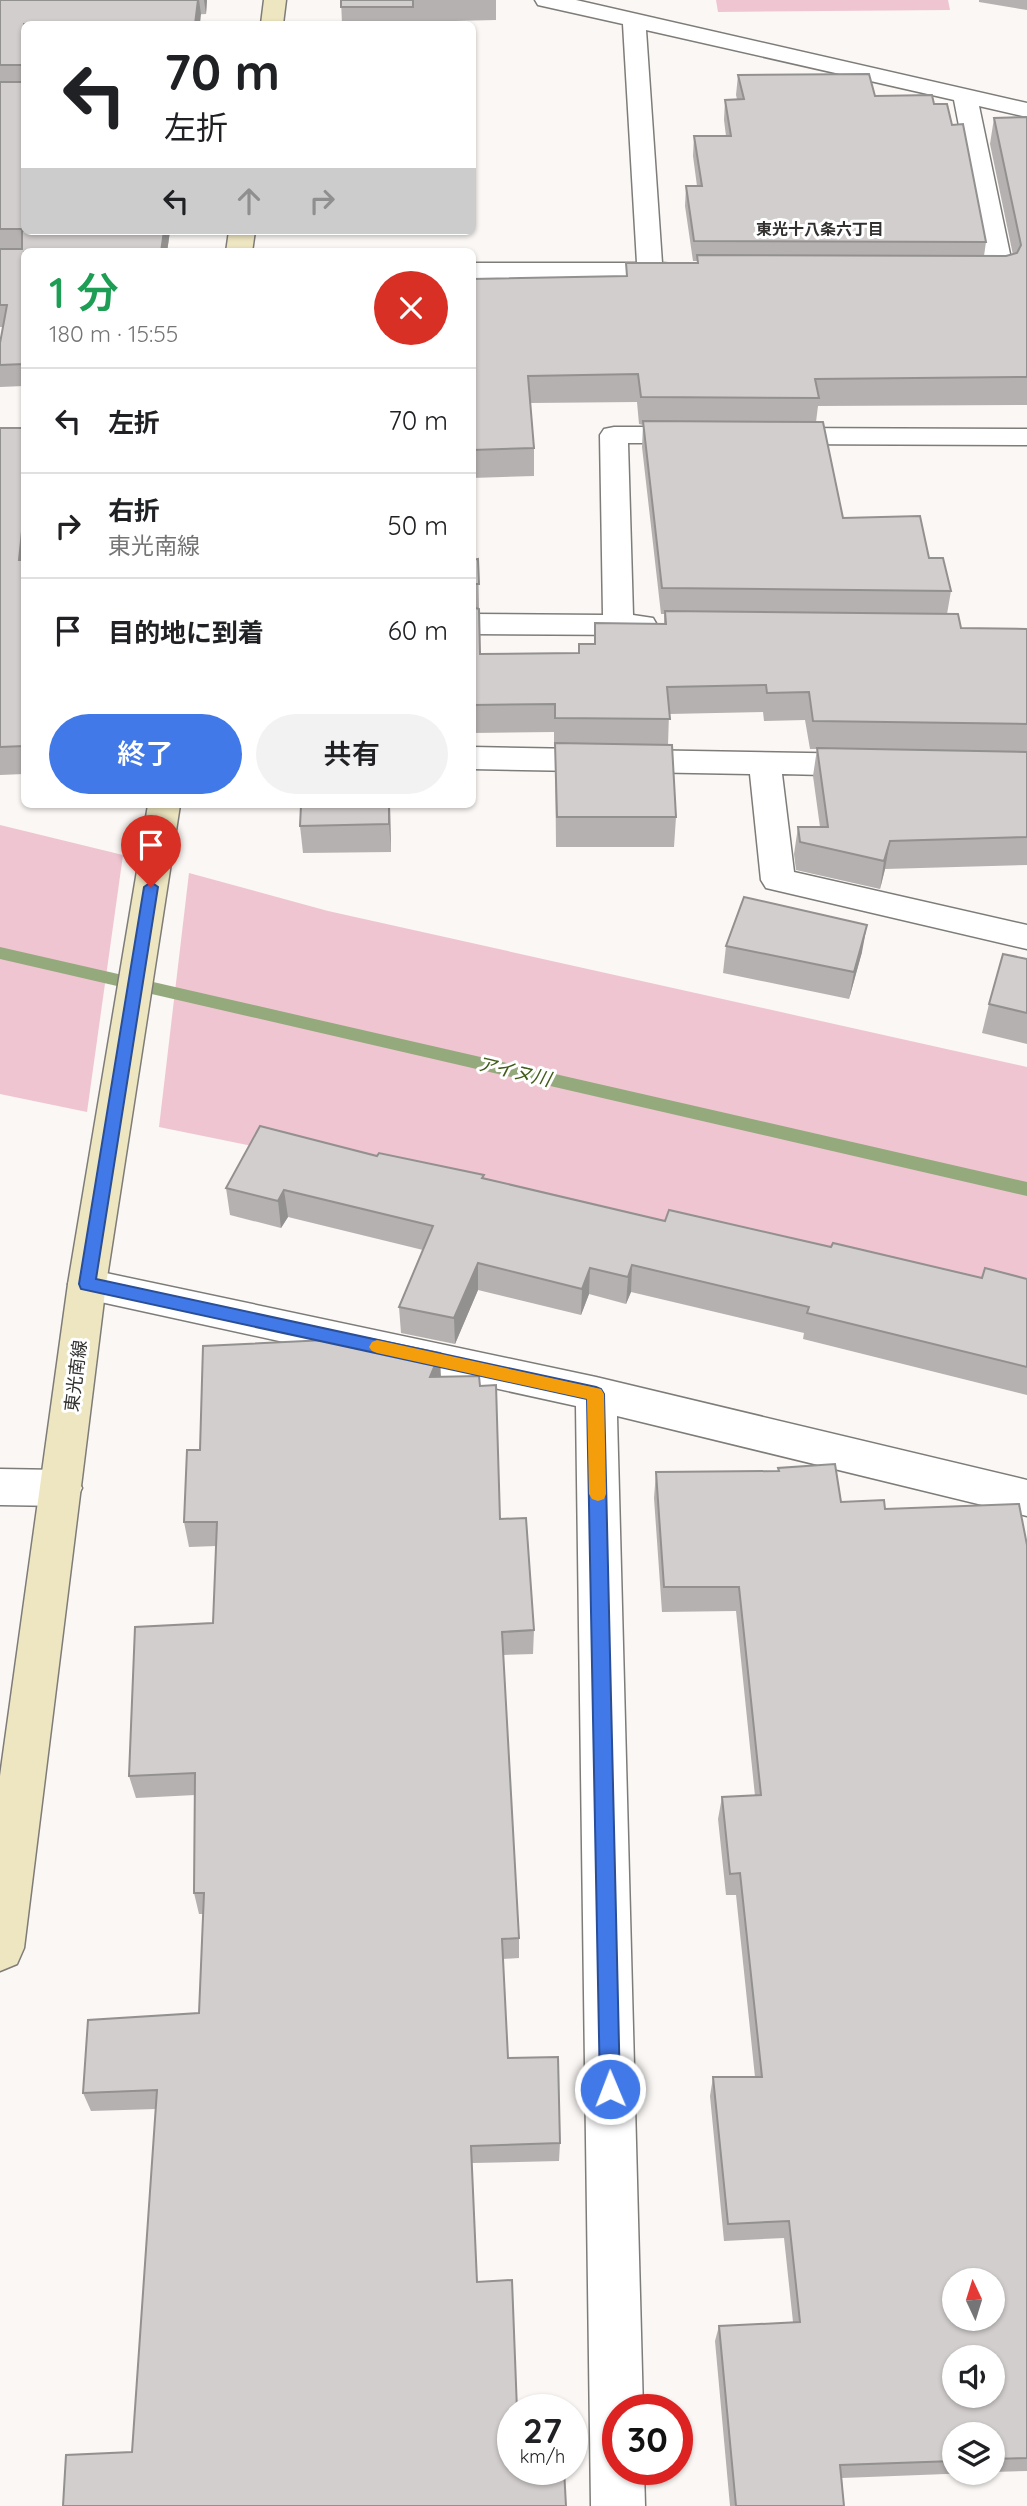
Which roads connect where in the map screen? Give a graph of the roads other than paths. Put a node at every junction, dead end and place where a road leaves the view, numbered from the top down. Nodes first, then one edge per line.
1 (275, 0) edge
2 (546, 0) edge
3 (634, 20) junction
4 (272, 21) edge
5 (965, 96) junction
6 (1027, 110) edge
7 (476, 271) edge
8 (650, 271) junction
9 (704, 272) edge
10 (947, 273) edge
11 (1027, 437) edge
12 (476, 624) edge
13 (618, 625) junction
14 (673, 626) edge
15 (476, 758) edge
16 (765, 764) junction
17 (889, 765) edge
18 (164, 808) edge
19 (1027, 937) edge
20 (87, 1284) junction
21 (596, 1394) junction
22 (0, 1487) edge
23 (61, 1488) junction
24 (1027, 1498) edge
25 (5, 1878) edge
26 (0, 1948) edge
27 (618, 2506) edge

1 - 4 street
2 - 3 street
3 - 5 street
3 - 8 street
5 - 6 street
5 - 10 street
7 - 8 street
8 - 9 street
11 - 13 street
12 - 13 street
13 - 14 street
15 - 16 street
16 - 17 street
16 - 19 street
18 - 20 street, 東光南線
20 - 21 street
20 - 23 street, 東光南線
21 - 24 street
21 - 27 street
22 - 23 street
23 - 25 street, 東光南線
25 - 26 street, 東光南線

